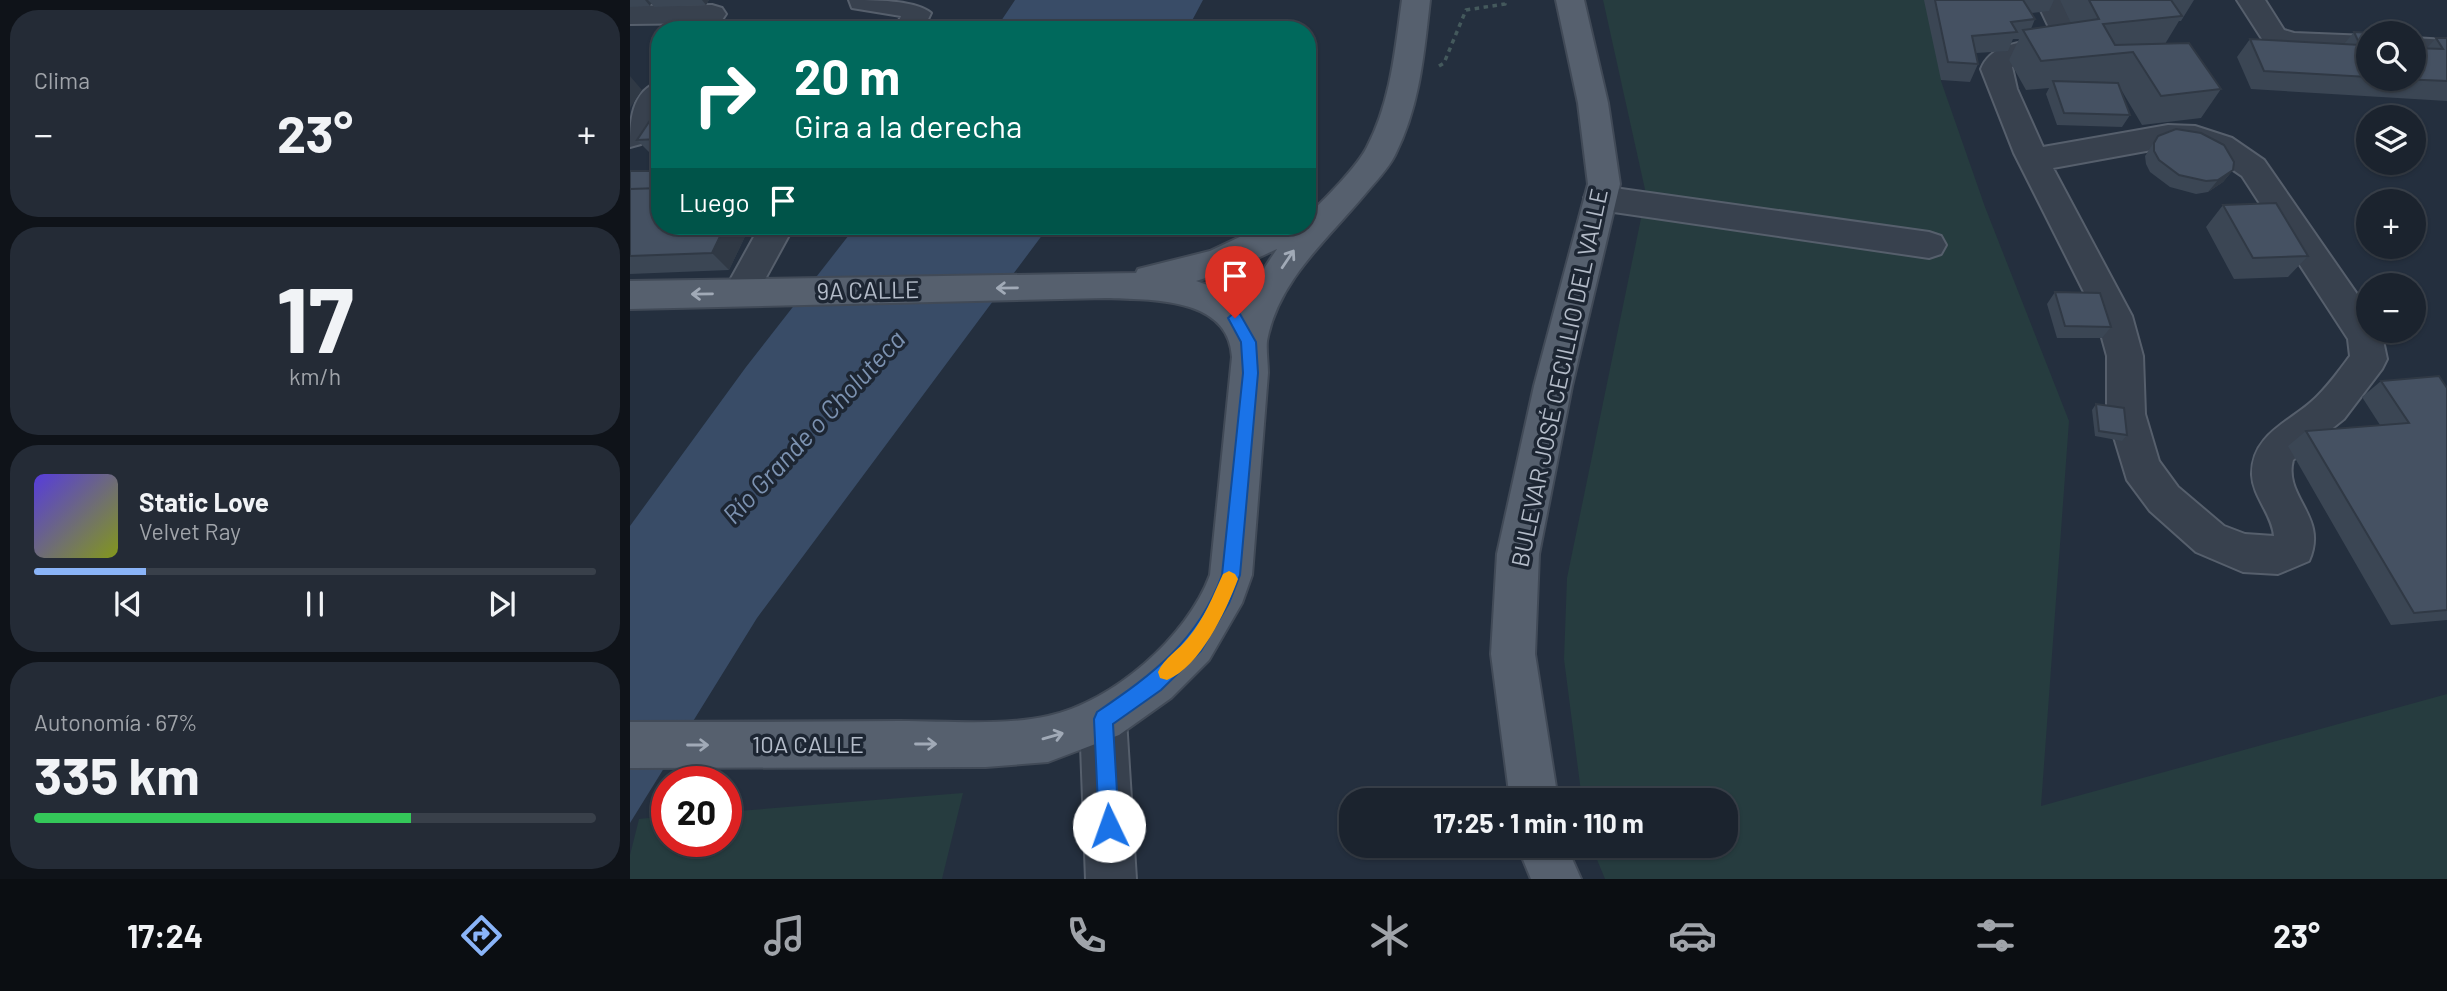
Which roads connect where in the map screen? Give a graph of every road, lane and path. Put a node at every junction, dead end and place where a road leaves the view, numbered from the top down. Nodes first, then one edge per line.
1 (1399, 0) edge
2 (1416, 0) edge
3 (1570, 0) edge
4 (2050, 0) edge
5 (2251, 0) edge
6 (1506, 1) edge
7 (862, 2) dead end
8 (630, 15) edge
9 (712, 15) edge
10 (913, 21) edge
11 (2356, 45) edge
12 (2426, 48) edge
13 (2447, 49) edge
14 (1405, 85) junction
15 (2034, 160) junction
16 (1600, 198) junction
17 (1316, 205) edge
18 (1316, 228) edge
19 (774, 235) edge
20 (1272, 235) edge
21 (1308, 235) edge
22 (1929, 245) dead end
23 (1091, 286) junction
24 (755, 293) junction
25 (630, 295) edge
26 (1249, 342) junction
27 (1104, 719) junction
28 (630, 745) edge
29 (1532, 788) edge
30 (1547, 858) edge
31 (1111, 879) edge
32 (1556, 879) edge

1 - 17 main road
2 - 14 main road
3 - 16 main road, BULEVAR JOSÉ CECILLIO DEL VALLE
4 - 15 street
5 - 11 street
6 - 14 path
7 - 10 street
8 - 9 street
12 - 13 street
18 -> 14 main road
15 - 15 street
16 - 22 street
16 - 29 main road, BULEVAR JOSÉ CECILLIO DEL VALLE
19 - 24 street
20 - 23 main road
26 -> 21 main road
23 -> 24 main road, 9A CALLE
23 - 26 main road
24 -> 25 main road, 9A CALLE
26 - 27 main road, 10A CALLE
28 -> 27 main road, 10A CALLE
27 - 31 street
30 - 32 main road

